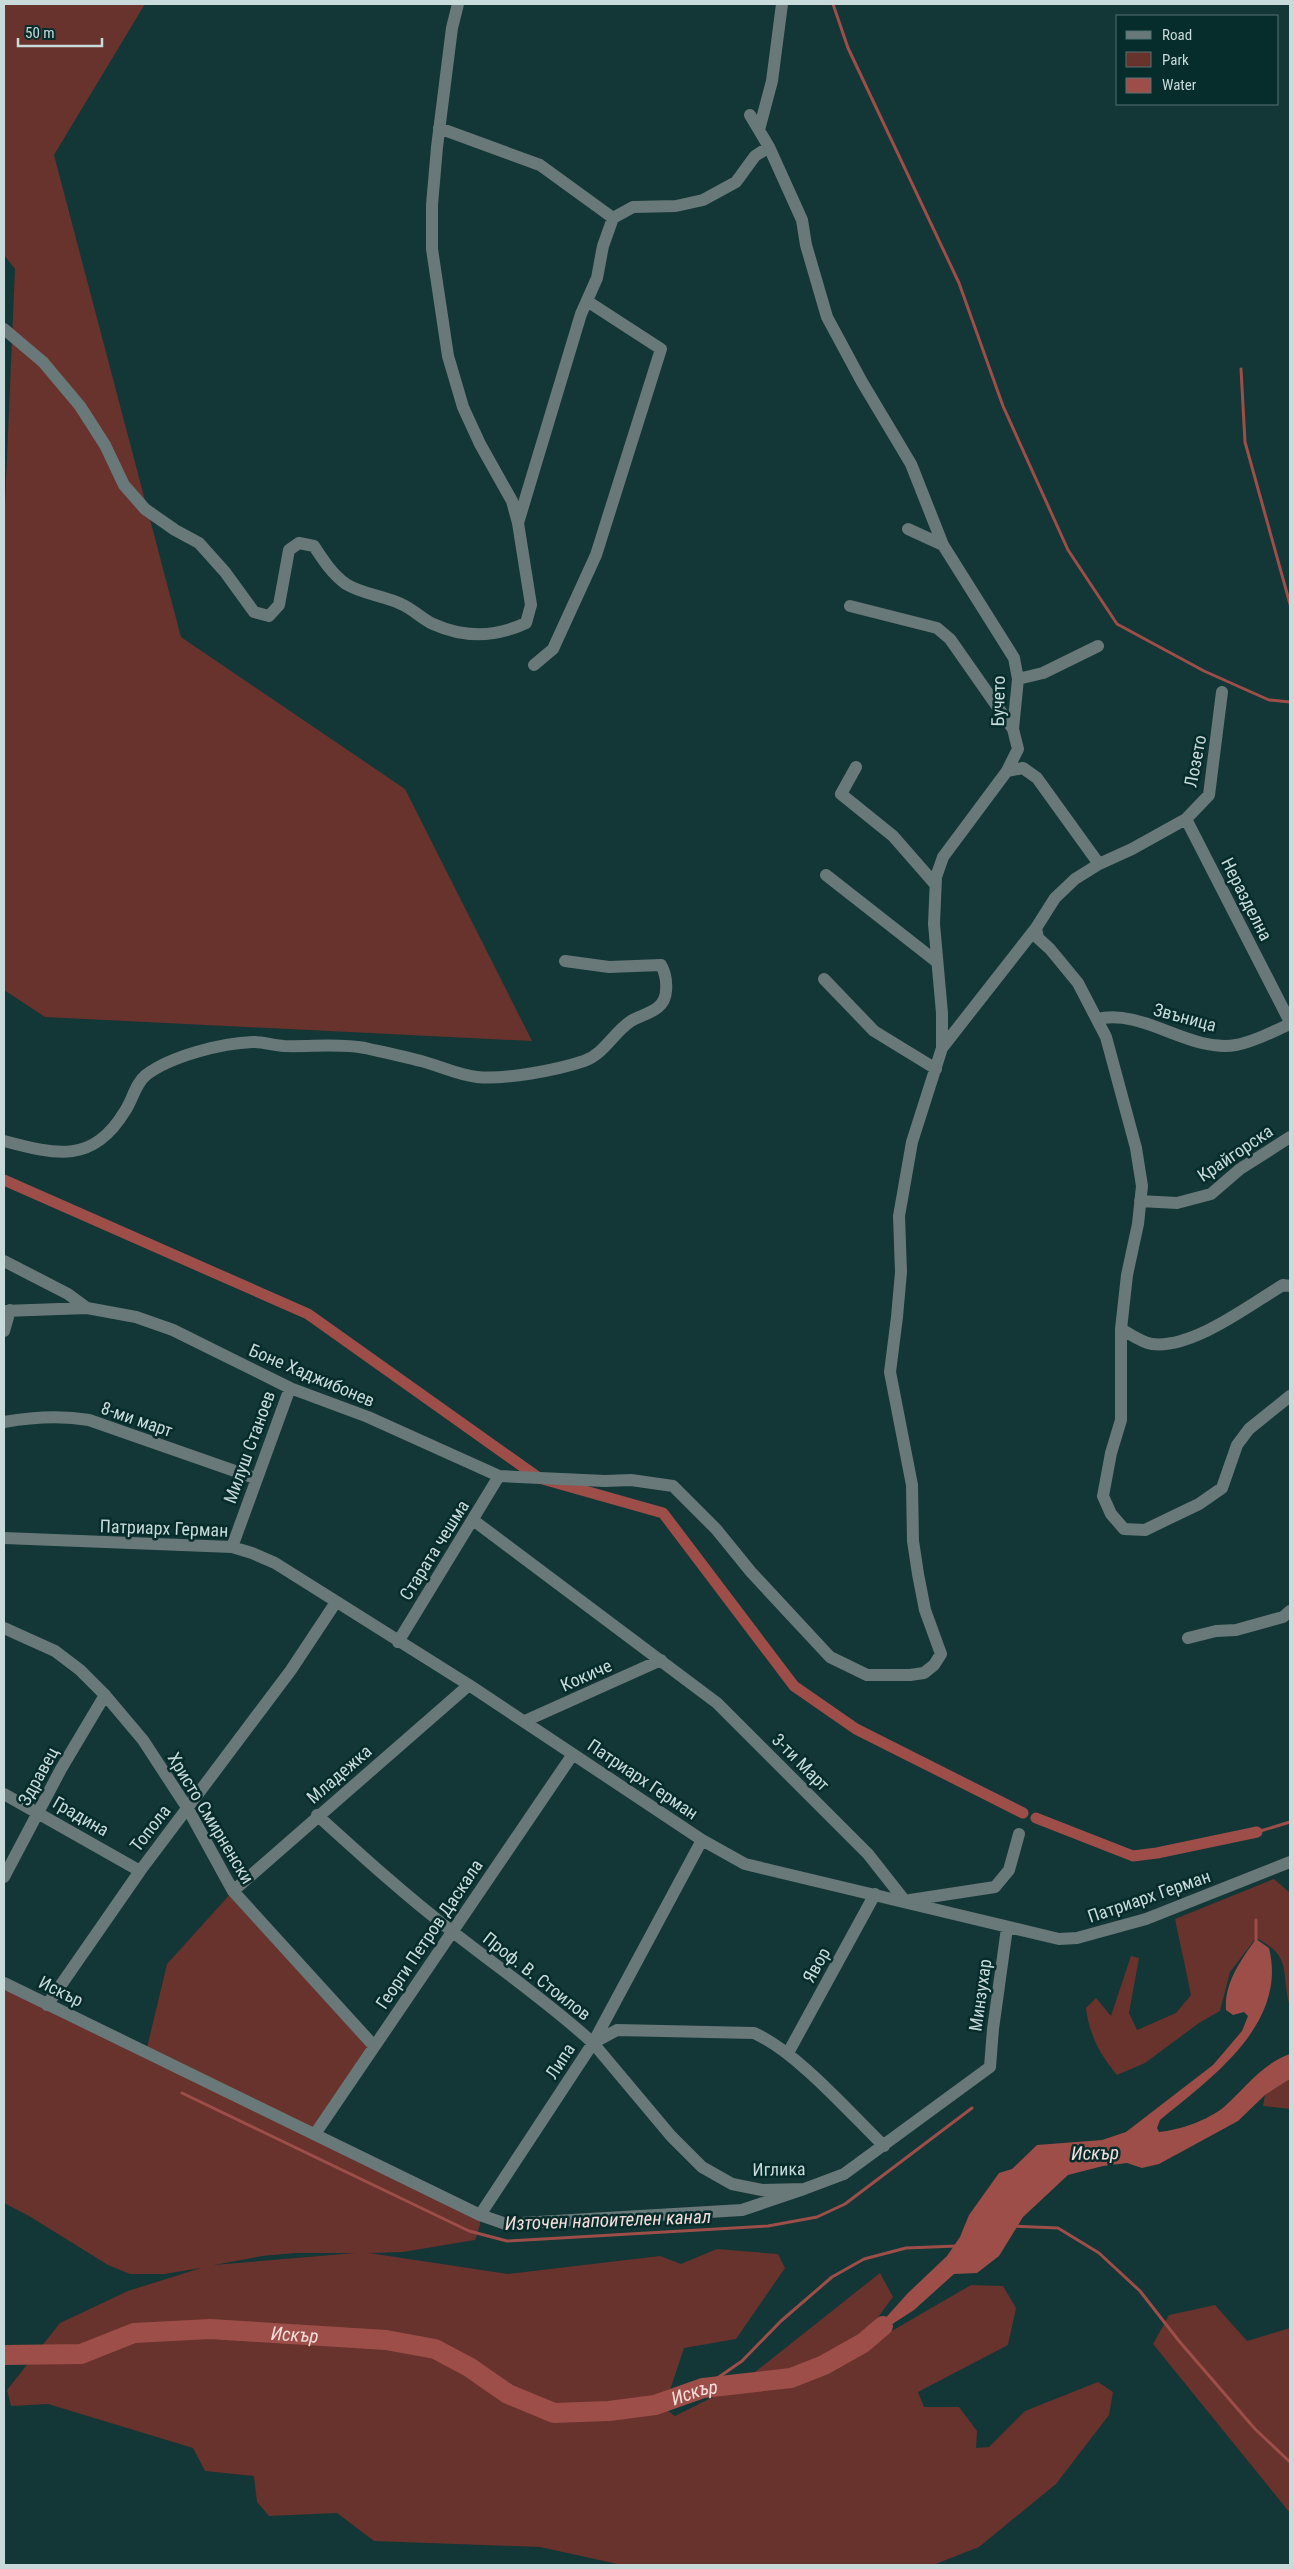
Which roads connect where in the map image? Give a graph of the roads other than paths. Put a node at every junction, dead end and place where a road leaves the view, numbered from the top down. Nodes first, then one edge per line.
1 (458, 4) edge
2 (782, 4) edge
3 (750, 114) dead end
4 (439, 128) junction
5 (759, 130) junction
6 (769, 147) junction
7 (613, 218) junction
8 (587, 301) junction
9 (4, 329) edge
10 (518, 523) junction
11 (908, 529) dead end
12 (943, 545) junction
13 (850, 606) dead end
14 (1098, 646) dead end
15 (534, 664) dead end
16 (1018, 679) junction
17 (1222, 692) dead end
18 (1013, 729) junction
19 (856, 767) dead end
20 (1007, 771) junction
21 (1186, 819) junction
22 (1098, 864) junction
23 (826, 875) dead end
24 (935, 884) junction
25 (1036, 928) junction
26 (565, 961) dead end
27 (937, 962) junction
28 (824, 979) dead end
29 (1097, 1019) junction
30 (1290, 1023) edge
31 (942, 1048) junction
32 (936, 1069) junction
33 (1290, 1137) edge
34 (4, 1141) edge
35 (1140, 1200) junction
36 (4, 1261) edge
37 (1290, 1286) edge
38 (87, 1308) junction
39 (7, 1310) edge
40 (1121, 1329) junction
41 (4, 1331) edge
42 (290, 1388) junction
43 (1290, 1396) edge
44 (4, 1422) edge
45 (499, 1476) junction
46 (255, 1478) junction
47 (473, 1520) junction
48 (4, 1538) edge
49 (232, 1547) junction
50 (336, 1602) junction
51 (1290, 1611) edge
52 (4, 1628) edge
53 (1188, 1638) dead end
54 (398, 1642) junction
55 (661, 1660) junction
56 (469, 1685) junction
57 (105, 1695) junction
58 (525, 1722) junction
59 (573, 1754) junction
60 (4, 1794) edge
61 (188, 1809) junction
62 (38, 1812) junction
63 (317, 1815) junction
64 (1019, 1834) dead end
65 (702, 1840) junction
66 (1290, 1862) edge
67 (140, 1871) junction
68 (4, 1877) edge
69 (233, 1891) junction
70 (875, 1894) junction
71 (905, 1901) junction
72 (1007, 1928) junction
73 (452, 1931) junction
74 (4, 1983) edge
75 (48, 2004) junction
76 (593, 2043) junction
77 (374, 2046) junction
78 (788, 2053) junction
79 (990, 2068) joint
80 (316, 2134) junction
81 (884, 2146) junction
82 (804, 2189) junction
83 (480, 2215) junction

1 - 4 street
2 - 5 street
3 - 5 street
4 - 7 street
4 - 10 street
5 - 6 street
6 - 7 street
6 - 12 street
7 - 8 street
8 - 10 street
8 - 15 street
9 - 10 street
11 - 12 street
12 - 16 street, Бучето
13 - 18 street
14 - 16 street
16 - 18 street, Бучето
17 - 21 street, Лозето
18 - 20 street, Бучето
19 - 24 street
20 - 22 street
20 - 24 street, Бучето
21 - 22 street, Лозето
21 - 30 street, Неразделна
22 - 25 street, Лозето
23 - 27 street
24 - 27 street, Бучето
25 - 29 street
25 - 31 street, Лозето
26 - 34 street
27 - 31 street, Бучето
28 - 32 street
29 - 30 street, Звъница
29 - 35 street
31 - 32 street, Боне Хаджибонев
32 - 45 street, Боне Хаджибонев
33 - 35 street, Крайгорска
35 - 40 street
36 - 38 street
37 - 40 street
38 - 39 street, Боне Хаджибонев
38 - 42 street, Боне Хаджибонев
39 - 41 street
40 - 43 street
42 - 45 street, Боне Хаджибонев
42 - 46 street, Милуш Станоев
44 - 46 street, 8-ми март
45 - 47 street, Старата чешма
46 - 49 street, Милуш Станоев
47 - 54 street, Старата чешма
47 - 55 street, 3-ти Март
48 - 49 street, Патриарх Герман
49 - 50 street, Патриарх Герман
50 - 54 street, Патриарх Герман
50 - 61 street, Топола
51 - 53 street
52 - 57 street, Христо Смирненски
54 - 56 street, Патриарх Герман
55 - 58 street, Кокиче
55 - 71 street, 3-ти Март
56 - 58 street, Патриарх Герман
56 - 63 street, Младежка
57 - 61 street, Христо Смирненски
57 - 62 street, Здравец
58 - 59 street, Патриарх Герман
59 - 65 street, Патриарх Герман
59 - 73 street, Георги Петров Даскала
60 - 62 street, Градина
61 - 67 street, Топола
61 - 69 street, Христо Смирненски
62 - 67 street, Градина
62 - 68 street, Здравец
63 - 69 street, Младежка
63 - 73 street, Проф. В. Стоилов
64 - 71 street
65 - 70 street, Патриарх Герман
65 - 76 street, Липа
66 - 72 street, Патриарх Герман
67 - 75 street, Топола
69 - 77 street, Христо Смирненски
70 - 71 street, Патриарх Герман
70 - 78 street, Явор
71 - 72 street, Патриарх Герман
72 - 79 street, Минзухар
73 - 76 street, Проф. В. Стоилов
73 - 77 street, Георги Петров Даскала
74 - 75 street, Искър
75 - 80 street, Искър
76 - 78 street, Проф. В. Стоилов
76 - 82 street, Иглика
76 - 83 street, Липа
77 - 80 street, Георги Петров Даскала
78 - 81 street, Проф. В. Стоилов
79 - 81 street, Иглика
80 - 83 street, Искър
81 - 82 street, Иглика
82 - 83 street, Искър

